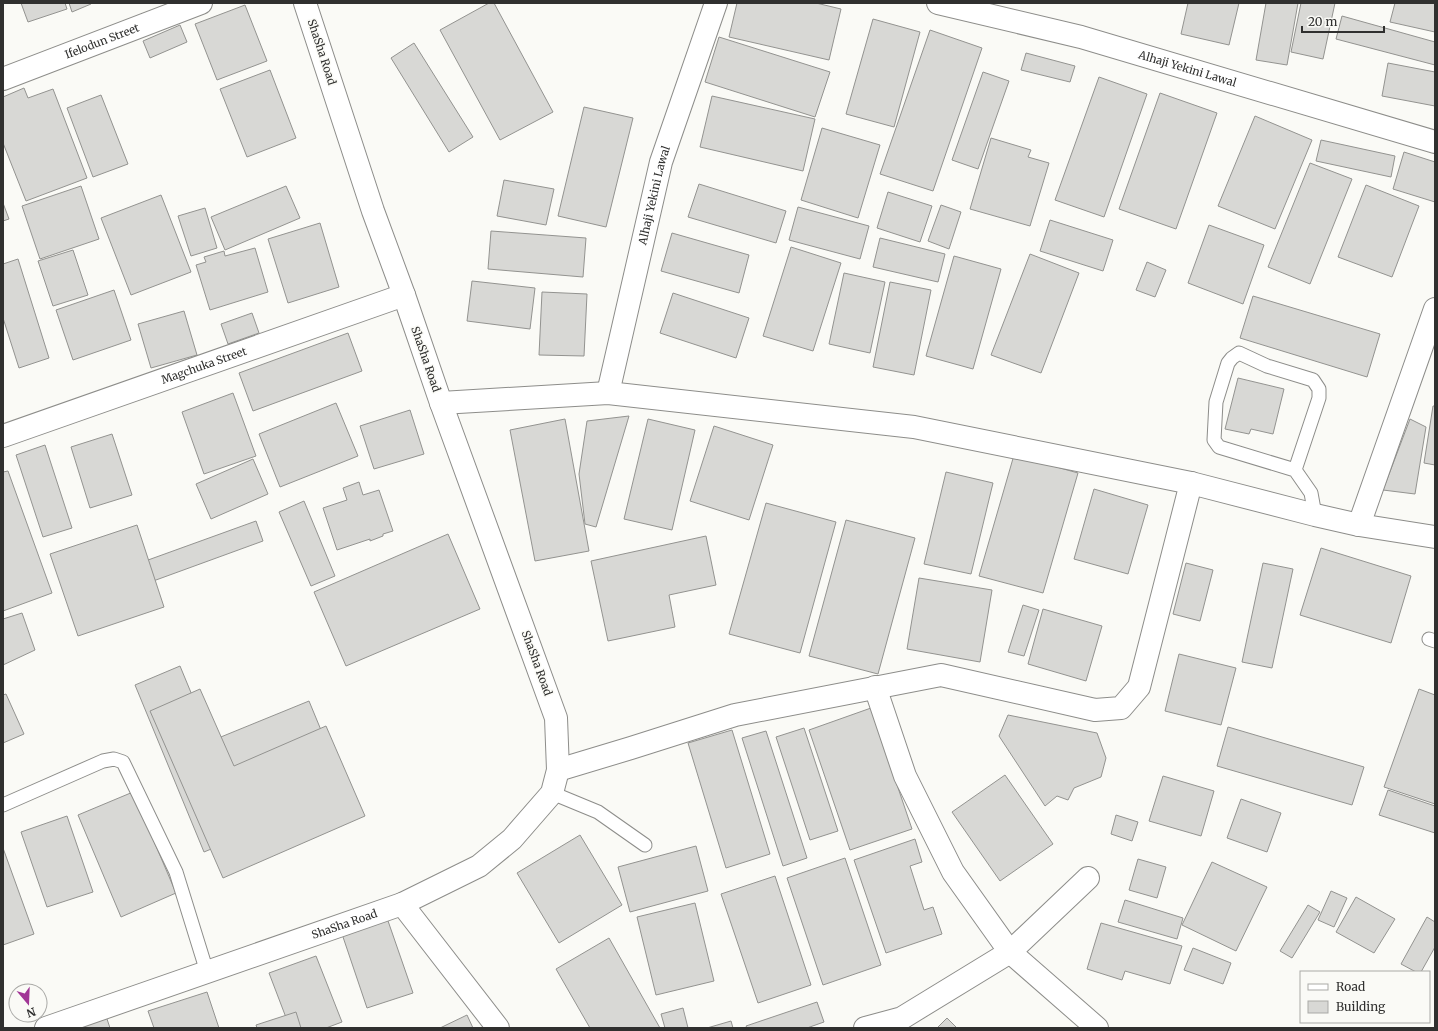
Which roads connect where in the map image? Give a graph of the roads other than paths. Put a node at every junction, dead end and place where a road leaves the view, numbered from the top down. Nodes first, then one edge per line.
1 (202, 3) edge
2 (306, 3) edge
3 (716, 3) edge
4 (938, 3) edge
5 (3, 79) edge
6 (1435, 142) edge
7 (404, 295) junction
8 (1435, 309) edge
9 (608, 393) junction
10 (441, 403) junction
11 (3, 436) edge
12 (1295, 470) junction
13 (1191, 483) junction
14 (1315, 515) junction
15 (1359, 525) junction
16 (1435, 537) edge
17 (875, 687) junction
18 (558, 770) junction
19 (552, 793) junction
20 (3, 805) edge
21 (645, 845) dead end
22 (1088, 878) dead end
23 (402, 904) junction
24 (1010, 952) junction
25 (207, 972) junction
26 (46, 1028) edge
27 (498, 1028) edge
28 (865, 1028) edge
29 (1097, 1028) edge

1 - 5 street, Ifelodun Street
2 - 7 street, ShaSha Road
3 - 9 street, Alhaji Yekini Lawal
4 - 6 street, Alhaji Yekini Lawal
7 - 10 street, ShaSha Road
7 - 11 street, Magchuka Street
8 - 15 street
9 - 10 street
9 - 13 street
10 - 18 street, ShaSha Road
12 - 12 lane
12 - 14 lane
13 - 14 street
13 - 17 street
14 - 15 street
15 - 16 street
17 - 18 street
17 - 24 street
18 - 19 street, ShaSha Road
19 - 21 lane
19 - 23 street, ShaSha Road
20 - 25 lane
22 - 24 street
23 - 25 street, ShaSha Road
23 - 27 street
24 - 28 street
24 - 29 street
25 - 26 street, ShaSha Road

